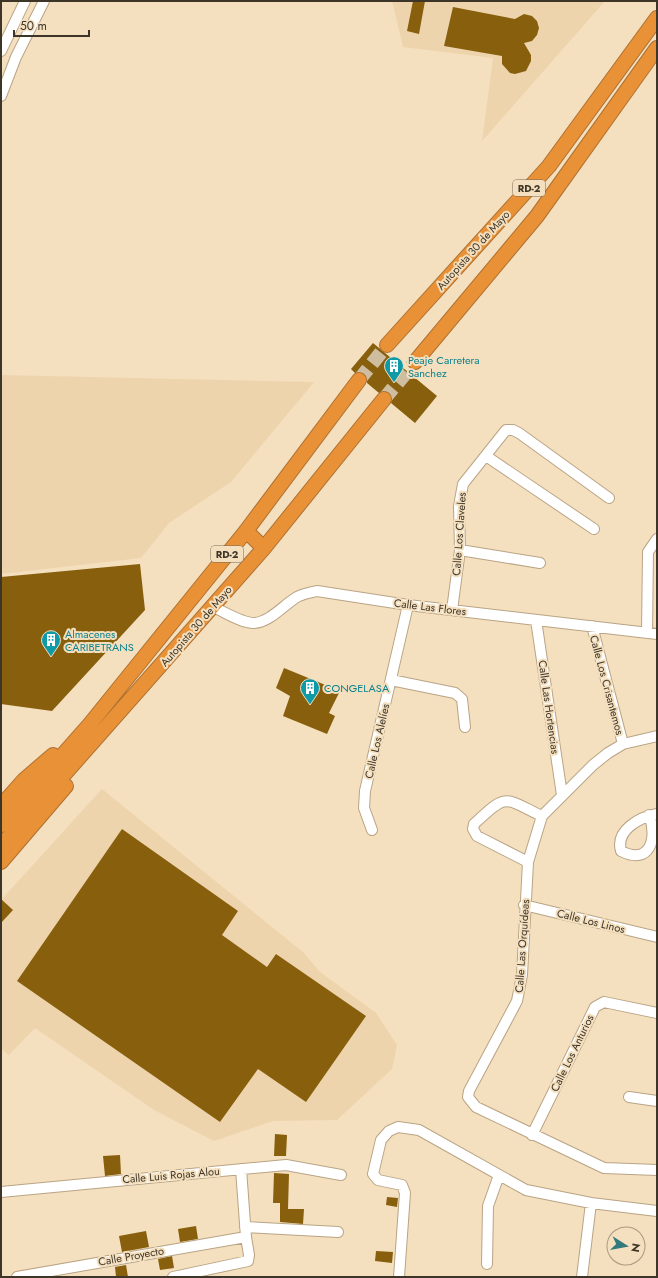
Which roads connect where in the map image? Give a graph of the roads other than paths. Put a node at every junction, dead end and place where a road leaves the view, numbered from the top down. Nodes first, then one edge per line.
1 (25, 1) edge
2 (44, 1) edge
3 (657, 18) edge
4 (657, 48) edge
5 (1, 51) edge
6 (1, 96) edge
7 (387, 345) tunnel mouth
8 (415, 362) tunnel mouth
9 (359, 380) tunnel mouth
10 (384, 399) tunnel mouth
11 (486, 456) junction
12 (609, 498) dead end
13 (594, 529) dead end
14 (246, 531) junction
15 (657, 539) edge
16 (264, 548) junction
17 (460, 550) junction
18 (540, 563) dead end
19 (408, 605) junction
20 (214, 607) junction
21 (452, 610) junction
22 (536, 620) junction
23 (592, 626) junction
24 (652, 633) edge
25 (391, 680) junction
26 (90, 724) junction
27 (110, 725) junction
28 (465, 727) dead end
29 (657, 736) edge
30 (623, 744) junction
31 (562, 795) junction
32 (31, 801) junction
33 (1, 806) edge
34 (542, 816) junction
35 (1, 825) edge
36 (372, 830) dead end
37 (1, 846) edge
38 (1, 862) edge
39 (528, 862) junction
40 (524, 905) junction
41 (657, 937) edge
42 (657, 1013) edge
43 (629, 1097) dead end
44 (657, 1101) edge
45 (532, 1135) junction
46 (241, 1169) junction
47 (657, 1170) edge
48 (341, 1175) dead end
49 (499, 1175) junction
50 (1, 1192) edge
51 (591, 1203) junction
52 (657, 1211) edge
53 (246, 1232) junction
54 (338, 1232) dead end
55 (487, 1264) dead end
56 (17, 1277) edge
57 (173, 1277) edge
58 (399, 1277) edge
59 (582, 1277) edge

1 - 5 street
2 - 6 street
3 - 7 highway, Autopista 30 de Mayo / RD-2
4 - 8 highway, RD-2
9 - 14 highway, Autopista 30 de Mayo / RD-2
10 - 16 highway, Autopista 30 de Mayo / RD-2
11 - 12 street, Calle Los Claveles
11 - 13 street
11 - 17 street, Calle Los Claveles
14 - 16 highway
14 - 26 highway, Autopista 30 de Mayo / RD-2
15 - 24 street
16 - 20 highway, Autopista 30 de Mayo / RD-2
17 - 18 street
17 - 21 street, Calle Los Claveles
19 - 20 street, Calle Las Flores
19 - 21 street, Calle Las Flores
19 - 25 street, Calle Los Alelíes
20 - 27 highway, Autopista 30 de Mayo / RD-2
21 - 22 street, Calle Las Flores
22 - 23 street, Calle Las Flores
22 - 31 street, Calle Las Hortencias
23 - 24 street, Calle Las Flores
23 - 30 street, Calle Los Crisantemos
25 - 28 street
25 - 36 street, Calle Los Alelíes
26 - 32 highway, Autopista 30 de Mayo / RD-2
26 - 33 highway
27 - 32 highway, Autopista 30 de Mayo / RD-2
27 - 38 highway
29 - 30 street, Calle Las Orquídeas
30 - 31 street, Calle Las Orquídeas
31 - 34 street, Calle Las Orquídeas
32 - 35 highway, Autopista 30 de Mayo / RD-2
32 - 37 highway, Autopista 30 de Mayo / RD-2
34 - 39 street, Calle Las Orquídeas
34 - 39 street
39 - 40 street, Calle Las Orquídeas
40 - 41 street, Calle Los Linos
40 - 45 street, Calle Las Orquídeas
42 - 45 street, Calle Los Anturios
43 - 44 street
45 - 47 street, Calle Las Orquídeas
46 - 48 street, Calle Luis Rojas Alou
46 - 50 street, Calle Luis Rojas Alou
46 - 53 street
49 - 51 street
49 - 55 street
49 - 58 street
51 - 52 street
51 - 59 street
53 - 54 street, Calle Proyecto
53 - 56 street, Calle Proyecto
53 - 57 street

